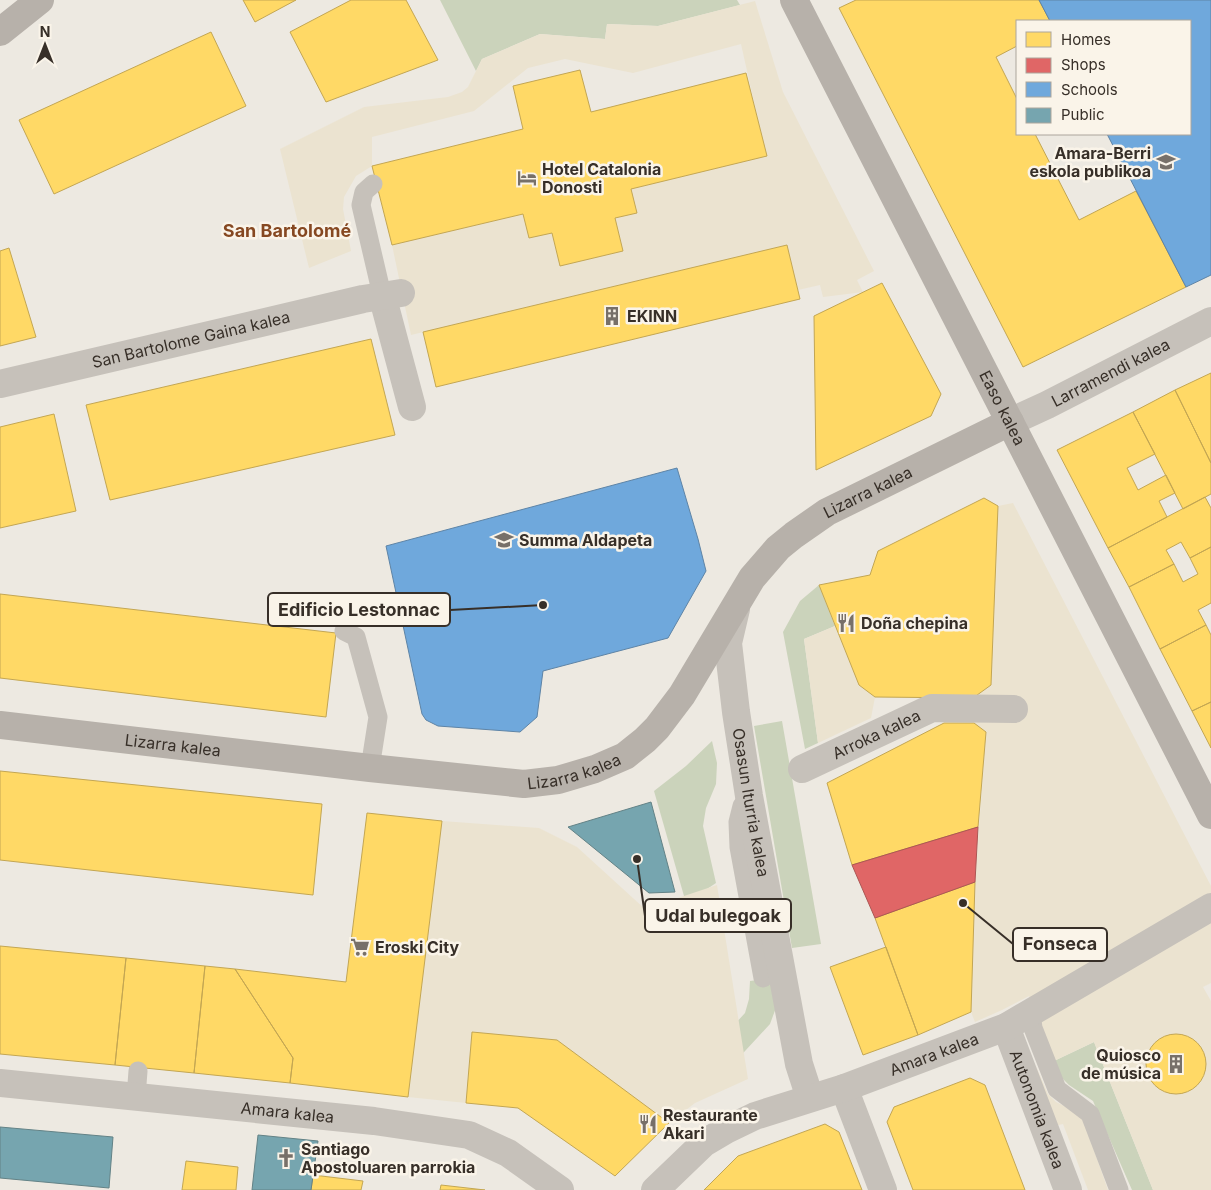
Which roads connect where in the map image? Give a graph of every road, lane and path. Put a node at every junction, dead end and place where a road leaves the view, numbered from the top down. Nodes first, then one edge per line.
1 (40, 0) edge
2 (794, 0) edge
3 (0, 32) edge
4 (373, 184) dead end
5 (391, 294) junction
6 (1211, 321) edge
7 (0, 384) edge
8 (412, 408) dead end
9 (1010, 422) junction
10 (742, 595) junction
11 (344, 632) dead end
12 (1014, 709) dead end
13 (0, 725) edge
14 (370, 768) junction
15 (802, 769) dead end
16 (749, 796) junction
17 (1211, 815) edge
18 (1211, 907) edge
19 (763, 978) dead end
20 (1031, 1013) junction
21 (1006, 1027) junction
22 (0, 1083) edge
23 (844, 1088) junction
24 (810, 1098) junction
25 (560, 1190) edge
26 (655, 1190) edge
27 (883, 1190) edge
28 (1068, 1190) edge
29 (1119, 1190) edge

1 - 3 street
2 - 9 street, Easo kalea
4 - 5 lane
5 - 7 street, San Bartolome Gaina kalea
5 - 8 street
6 - 9 street, Larramendi kalea
9 - 10 street, Lizarra kalea
9 - 17 street, Easo kalea
10 - 14 street, Lizarra kalea
10 - 16 street, Osasun Iturria kalea
11 - 14 lane
12 - 15 street, Arroka kalea
13 - 14 street, Lizarra kalea
16 - 19 lane
16 - 24 street, Osasun Iturria kalea
18 - 20 street, Amara kalea
20 - 21 street, Amara kalea
20 - 29 lane
21 - 23 street, Amara kalea
21 - 28 street, Autonomia kalea
22 - 25 street, Amara kalea
23 - 24 street, Amara kalea
23 - 27 street
24 - 26 street, Amara kalea

